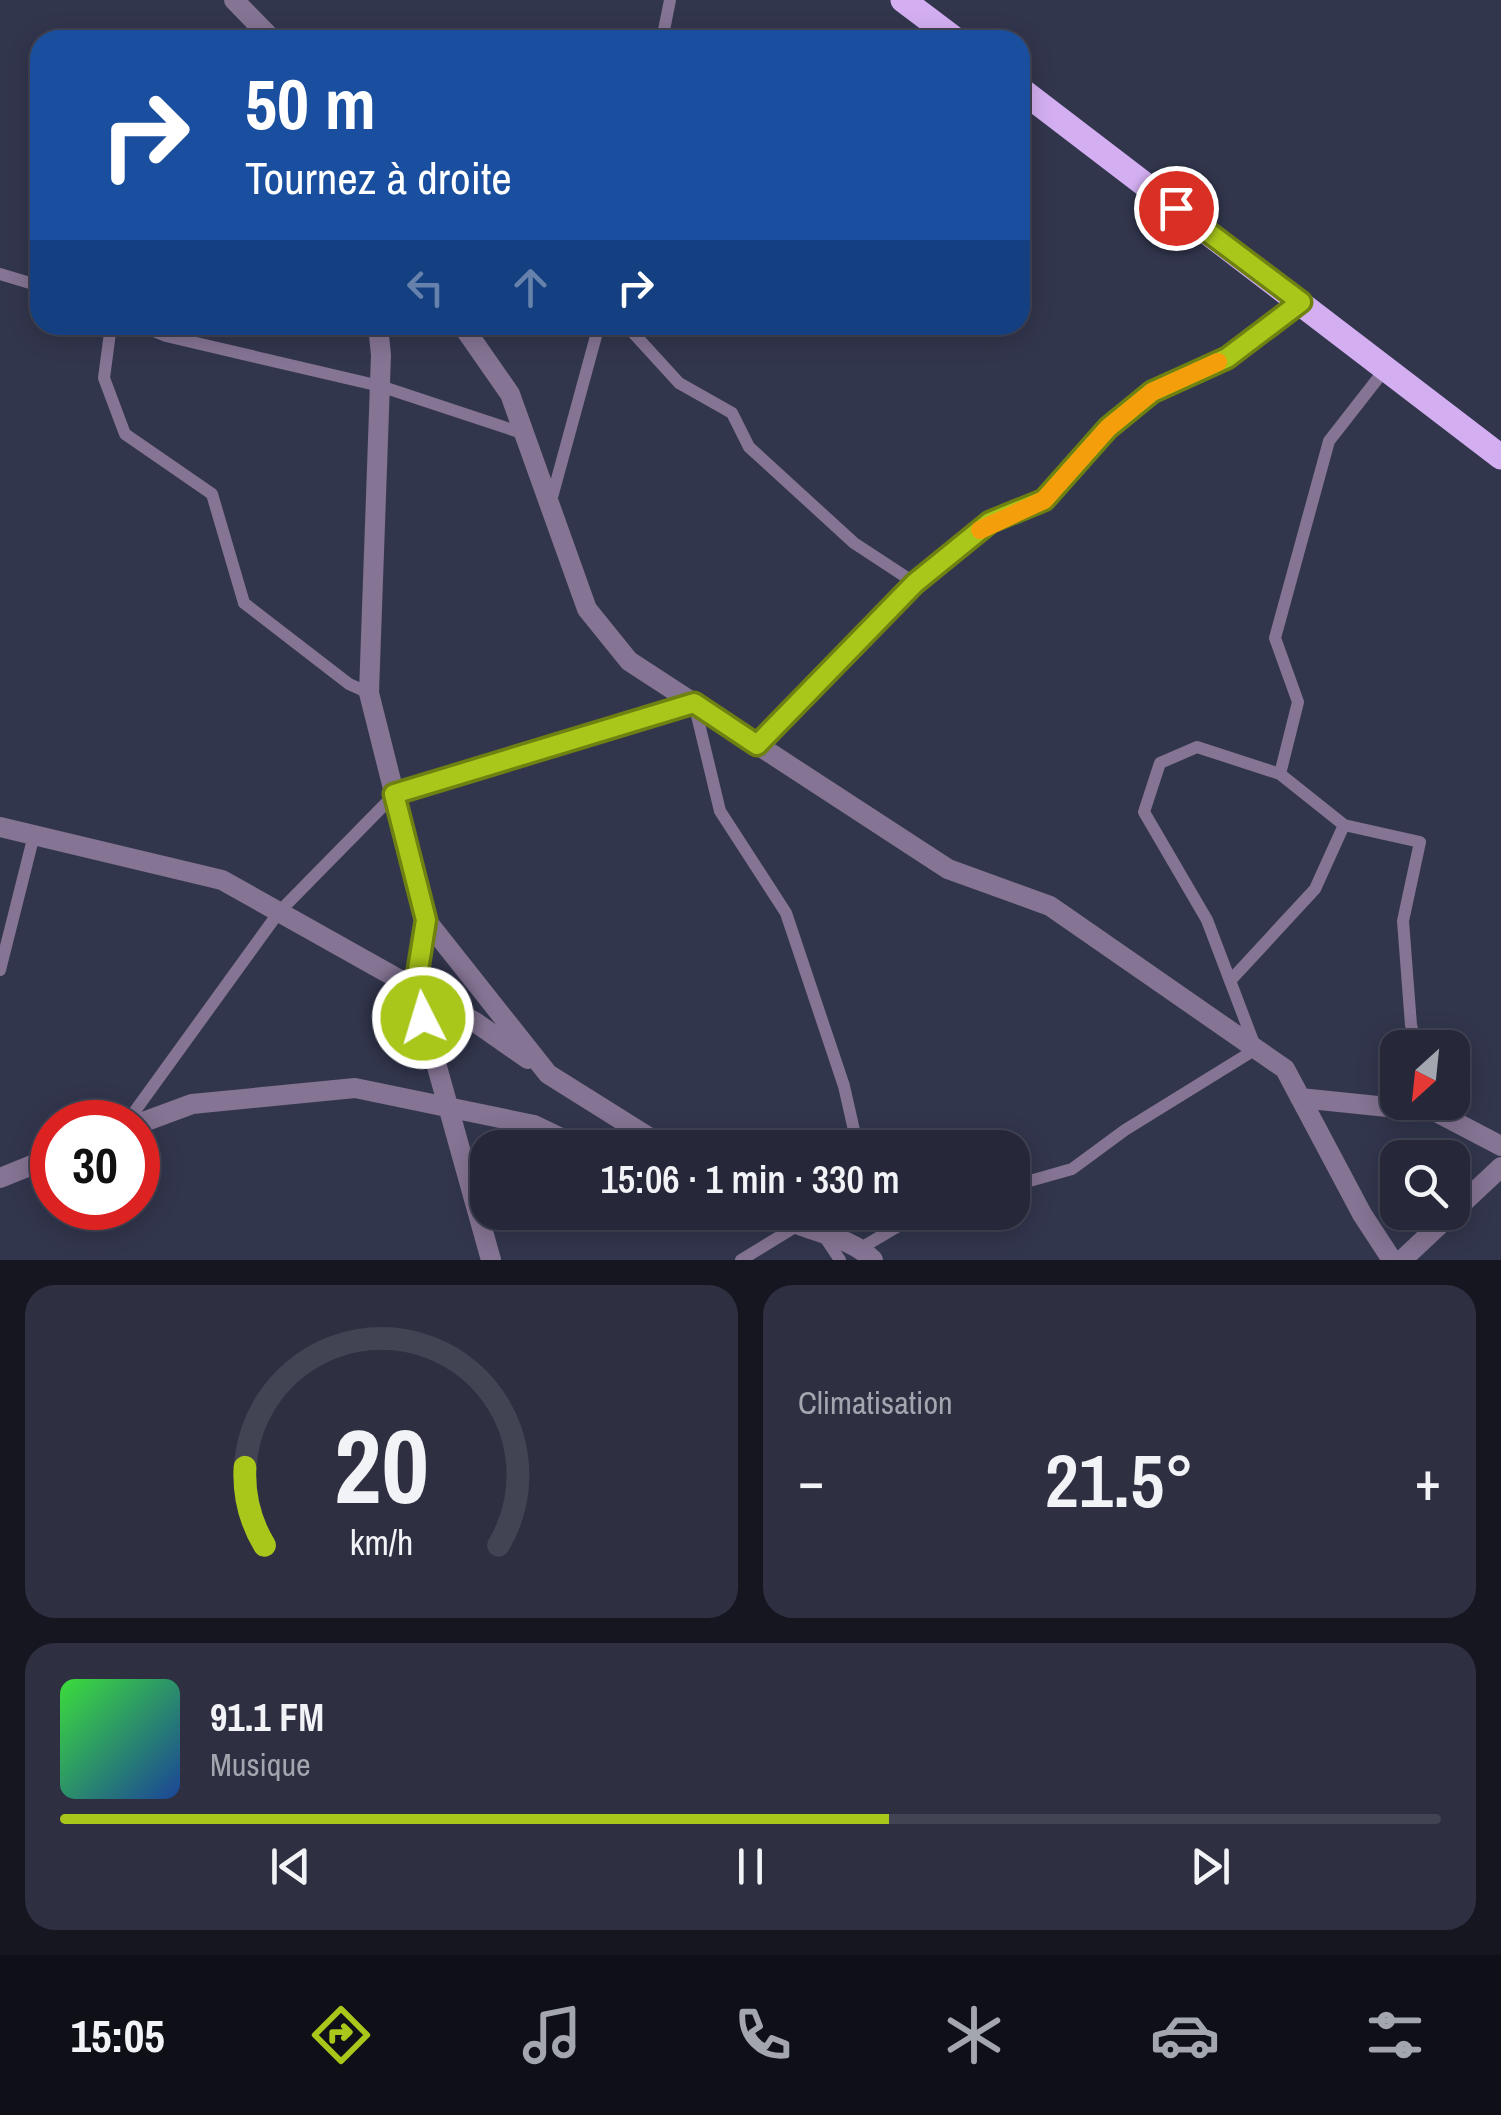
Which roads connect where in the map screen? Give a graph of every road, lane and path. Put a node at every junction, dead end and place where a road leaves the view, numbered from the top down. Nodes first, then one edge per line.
1 (234, 0) edge
2 (670, 0) edge
3 (903, 0) edge
4 (258, 30) edge
5 (664, 30) edge
6 (943, 30) edge
7 (1030, 97) edge
8 (0, 274) edge
9 (30, 283) edge
10 (1301, 302) junction
11 (110, 335) edge
12 (164, 335) edge
13 (378, 335) edge
14 (469, 335) edge
15 (596, 335) edge
16 (635, 335) edge
17 (1386, 368) junction
18 (380, 386) junction
19 (525, 434) junction
20 (1501, 456) edge
21 (550, 505) junction
22 (915, 583) junction
23 (369, 693) junction
24 (694, 703) junction
25 (757, 745) junction
26 (1280, 774) junction
27 (394, 794) junction
28 (1344, 825) junction
29 (0, 826) edge
30 (34, 835) junction
31 (279, 912) junction
32 (426, 920) junction
33 (0, 970) edge
34 (1230, 981) junction
35 (415, 988) junction
36 (1412, 1030) edge
37 (1256, 1049) junction
38 (548, 1074) junction
39 (1300, 1098) junction
40 (143, 1100) edge
41 (1380, 1104) edge
42 (445, 1106) junction
43 (160, 1116) edge
44 (1455, 1120) edge
45 (544, 1130) edge
46 (637, 1130) edge
47 (854, 1130) edge
48 (1501, 1146) edge
49 (30, 1166) edge
50 (1501, 1167) edge
51 (0, 1178) edge
52 (1030, 1181) edge
53 (790, 1230) edge
54 (805, 1230) edge
55 (898, 1230) edge
56 (824, 1236) junction
57 (867, 1254) edge
58 (491, 1260) edge
59 (742, 1260) edge
60 (840, 1260) edge
61 (1392, 1260) edge
62 (1402, 1260) edge

1 - 4 street
2 - 5 lane
3 - 6 main road
7 - 10 main road
8 - 9 lane
10 - 17 main road
10 - 22 lane
11 - 23 lane
12 - 18 lane
13 - 18 street
14 - 19 street
15 - 21 lane
16 - 22 lane
17 - 20 main road
17 - 26 lane
18 - 19 lane
18 - 23 street
19 - 21 street
21 - 24 street
22 - 25 lane
23 - 27 street
24 - 25 street
24 - 27 lane
24 - 47 lane
25 - 37 street
26 - 28 lane
26 - 34 lane
27 - 31 lane
27 - 32 street
28 - 34 lane
28 - 36 lane
29 - 30 street
30 - 31 street
30 - 33 lane
31 - 35 street
31 - 40 lane
32 - 35 street
32 - 38 street
34 - 37 lane
35 - 38 street
35 - 42 street
37 - 39 street
37 - 52 lane
38 - 46 street
39 - 41 street
39 - 61 street
42 - 43 street
42 - 45 street
42 - 58 street
44 - 48 street
49 - 51 street
50 - 62 street
53 - 59 lane
54 - 56 street
55 - 57 lane
56 - 57 street
56 - 60 lane

